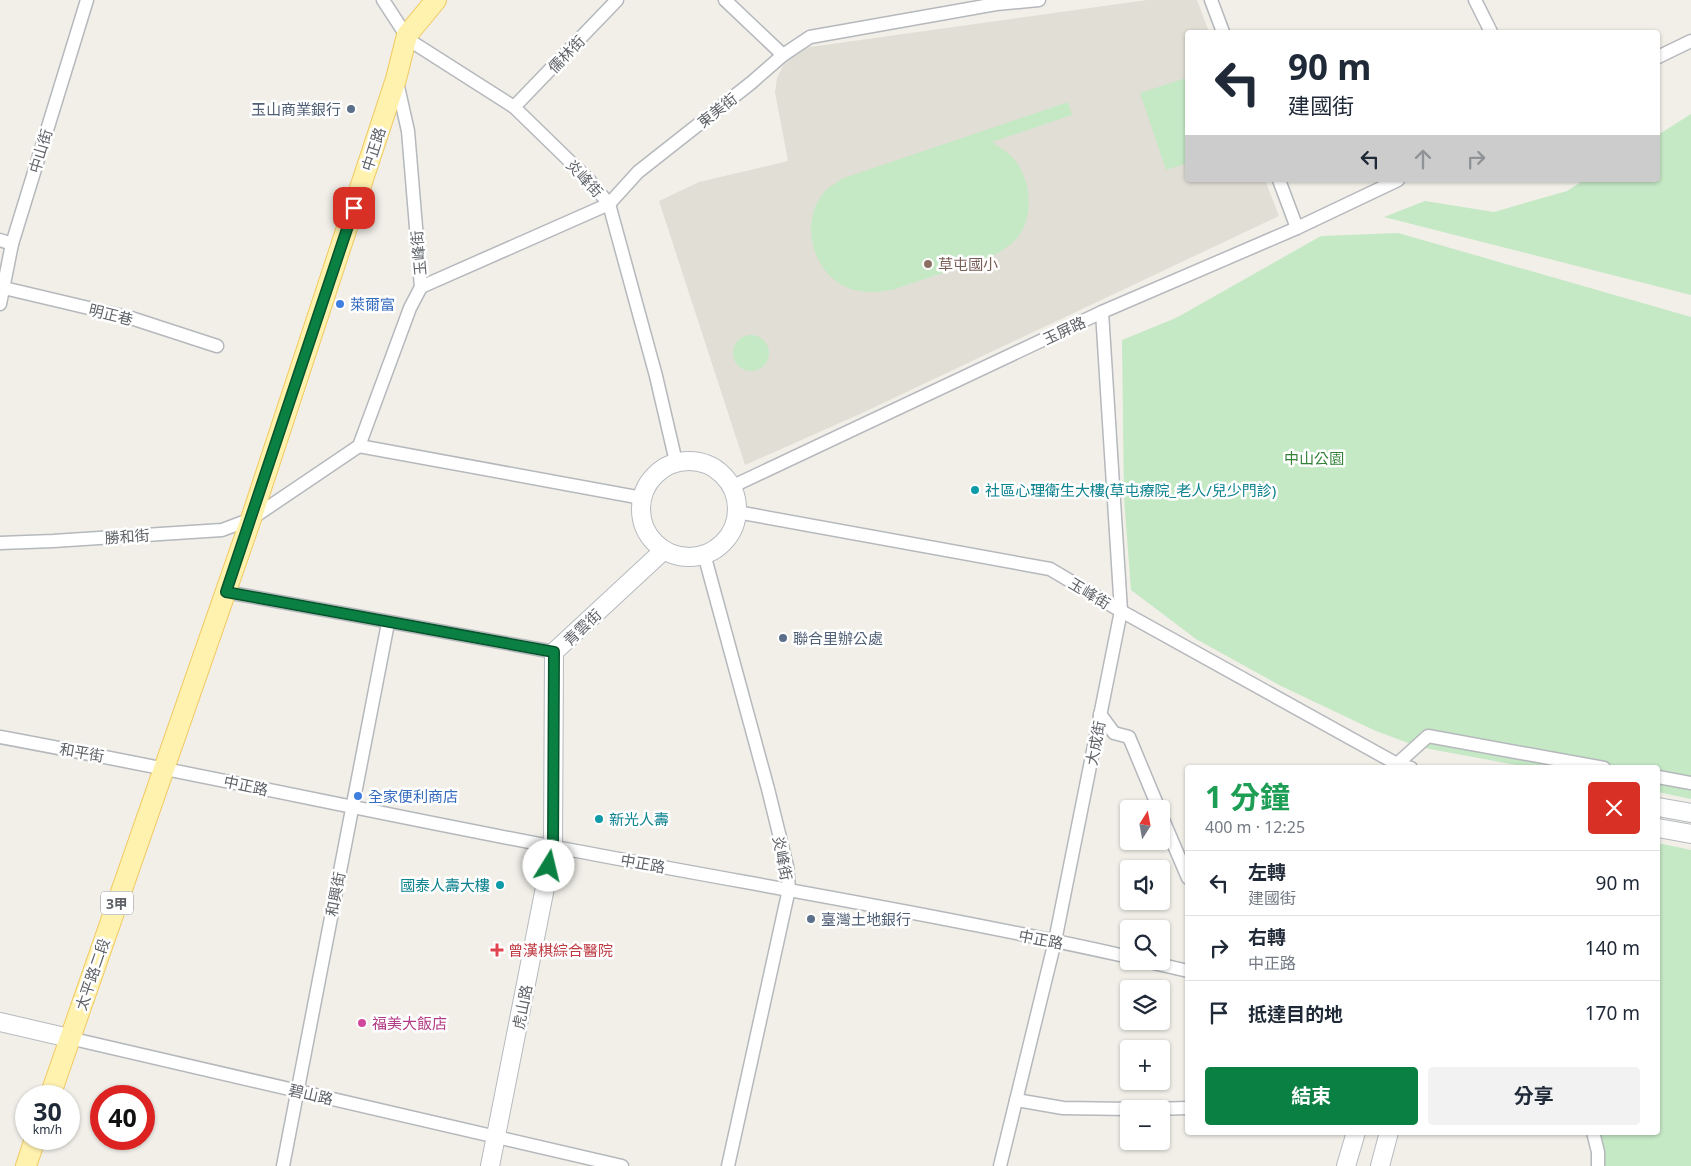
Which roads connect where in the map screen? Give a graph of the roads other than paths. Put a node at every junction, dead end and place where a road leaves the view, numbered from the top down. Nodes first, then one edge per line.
1 (86, 0) edge
2 (384, 0) edge
3 (436, 0) edge
4 (617, 0) edge
5 (725, 0) edge
6 (1039, 0) edge
7 (1211, 0) edge
8 (1475, 0) edge
9 (995, 2) edge
10 (1222, 30) edge
11 (1490, 30) edge
12 (407, 35) junction
13 (1691, 41) edge
14 (783, 55) junction
15 (1660, 55) edge
16 (396, 79) junction
17 (514, 107) junction
18 (1280, 182) edge
19 (1394, 182) edge
20 (609, 204) junction
21 (1297, 228) junction
22 (6, 242) edge
23 (421, 287) junction
24 (4, 288) junction
25 (0, 304) edge
26 (1102, 312) junction
27 (217, 346) dead end
28 (359, 446) junction
29 (676, 462) junction
30 (732, 487) junction
31 (642, 498) junction
32 (737, 512) junction
33 (251, 519) junction
34 (0, 543) edge
35 (664, 550) junction
36 (704, 554) junction
37 (226, 592) junction
38 (1121, 611) junction
39 (388, 623) junction
40 (554, 652) junction
41 (1100, 714) junction
42 (0, 737) edge
43 (1397, 764) junction
44 (1400, 765) edge
45 (1588, 765) edge
46 (165, 767) junction
47 (1660, 777) edge
48 (1691, 783) edge
49 (1155, 800) edge
50 (1660, 807) edge
51 (352, 808) junction
52 (1691, 813) edge
53 (1660, 828) edge
54 (1691, 834) edge
55 (1170, 836) edge
56 (553, 847) junction
57 (1185, 871) edge
58 (789, 889) junction
59 (1055, 941) junction
60 (1120, 956) edge
61 (1170, 967) edge
62 (1185, 970) edge
63 (0, 1022) edge
64 (69, 1038) junction
65 (54, 1085) edge
66 (297, 1091) junction
67 (1016, 1100) junction
68 (1170, 1108) edge
69 (1185, 1108) edge
70 (1120, 1109) edge
71 (1355, 1135) edge
72 (1388, 1135) edge
73 (1594, 1135) edge
74 (496, 1137) junction
75 (31, 1150) edge
76 (26, 1166) edge
77 (283, 1166) edge
78 (490, 1166) edge
79 (622, 1166) edge
80 (728, 1166) edge
81 (1000, 1166) edge
82 (1346, 1166) edge
83 (1380, 1166) edge
84 (1598, 1166) edge

1 - 22 street, 中山街
2 - 12 street, 炎峰街
3 - 12 main road, 中正路 / 3甲
4 - 17 street, 儒林街
5 - 14 street
6 - 9 street, 東美街
7 - 10 street
8 - 11 street
9 - 14 street, 東美街
12 - 16 main road, 中正路 / 3甲
12 - 17 street, 炎峰街
13 - 15 street
14 - 20 street, 東美街
16 - 23 street, 玉峰街
16 - 33 main road, 中正路 / 3甲
17 - 20 street, 炎峰街
18 - 21 street
19 - 21 street, 玉屏路
20 - 23 street, 東美街
20 - 29 street, 炎峰街
21 - 26 street, 玉屏路
22 - 24 street, 中山街
23 - 28 street, 玉峰街
24 - 25 street, 中山街
24 - 27 street, 明正巷
26 - 30 street, 玉屏路
26 - 38 street, 大成街
28 - 31 street
28 - 33 street
29 - 30 street
29 - 31 street
30 - 32 street
31 - 35 street
32 - 36 street
32 - 38 street, 玉峰街
33 - 34 street, 勝和街
33 - 37 main road, 中正路 / 3甲
35 - 36 street
35 - 40 street, 青雲街
36 - 58 street, 炎峰街
37 - 39 street
37 - 46 main road, 中正路 / 3甲
38 - 41 street, 大成街
38 - 43 street, 玉峰街
39 - 40 street
39 - 51 street, 和興街
40 - 56 street, 青雲街
41 - 49 street
41 - 59 street, 大成街
42 - 46 street, 和平街
43 - 44 street, 玉峰街
43 - 45 street
46 - 51 street, 中正路
46 - 64 main road, 太平路二段 / 3甲
47 - 48 street
50 - 52 street
51 - 56 street, 中正路
51 - 66 street, 和興街
53 - 54 street
55 - 57 street
56 - 58 street, 中正路
56 - 74 street, 虎山路
58 - 59 street, 中正路
58 - 80 street, 炎峰街
59 - 60 street, 中正路
59 - 67 street, 大成街
61 - 62 street
63 - 64 street, 碧山路
64 - 65 main road, 太平路二段 / 3甲
64 - 66 street, 碧山路
66 - 74 street, 碧山路
66 - 77 street, 和興街
67 - 70 street
67 - 81 street, 大成街
68 - 69 street
71 - 82 street
72 - 83 street
73 - 84 street
74 - 78 street, 虎山路
74 - 79 street, 碧山路
75 - 76 main road

